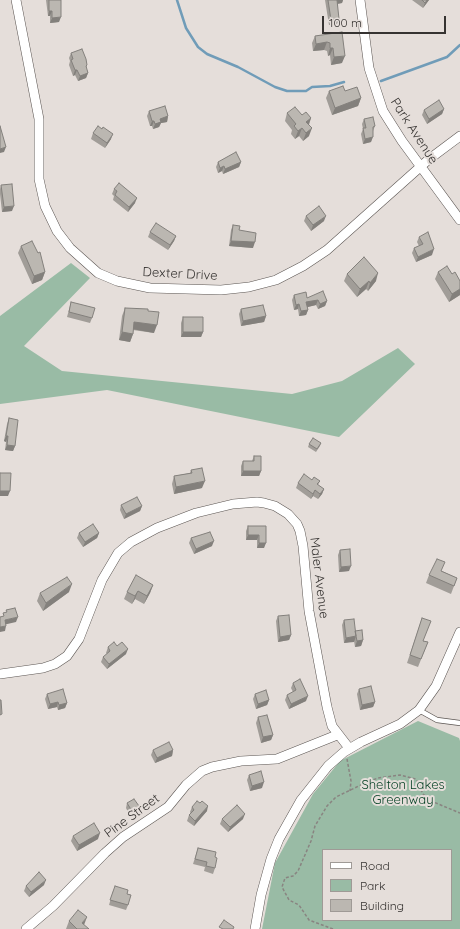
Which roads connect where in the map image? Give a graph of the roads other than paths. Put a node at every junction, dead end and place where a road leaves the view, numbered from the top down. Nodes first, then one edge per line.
1 (16, 0) edge
2 (360, 0) edge
3 (460, 136) edge
4 (421, 167) junction
5 (460, 220) edge
6 (460, 632) edge
7 (0, 674) edge
8 (419, 710) junction
9 (460, 723) edge
10 (337, 735) junction
11 (347, 750) junction
12 (26, 929) edge
13 (255, 929) edge

1 - 4 street, Dexter Drive
2 - 4 street, Park Avenue
3 - 4 street, Dexter Drive
4 - 5 street, Park Avenue
6 - 8 street
7 - 10 street, Maler Avenue
8 - 9 lane
8 - 11 street
10 - 11 street, Maler Avenue
10 - 12 street, Pine Street
11 - 13 street

